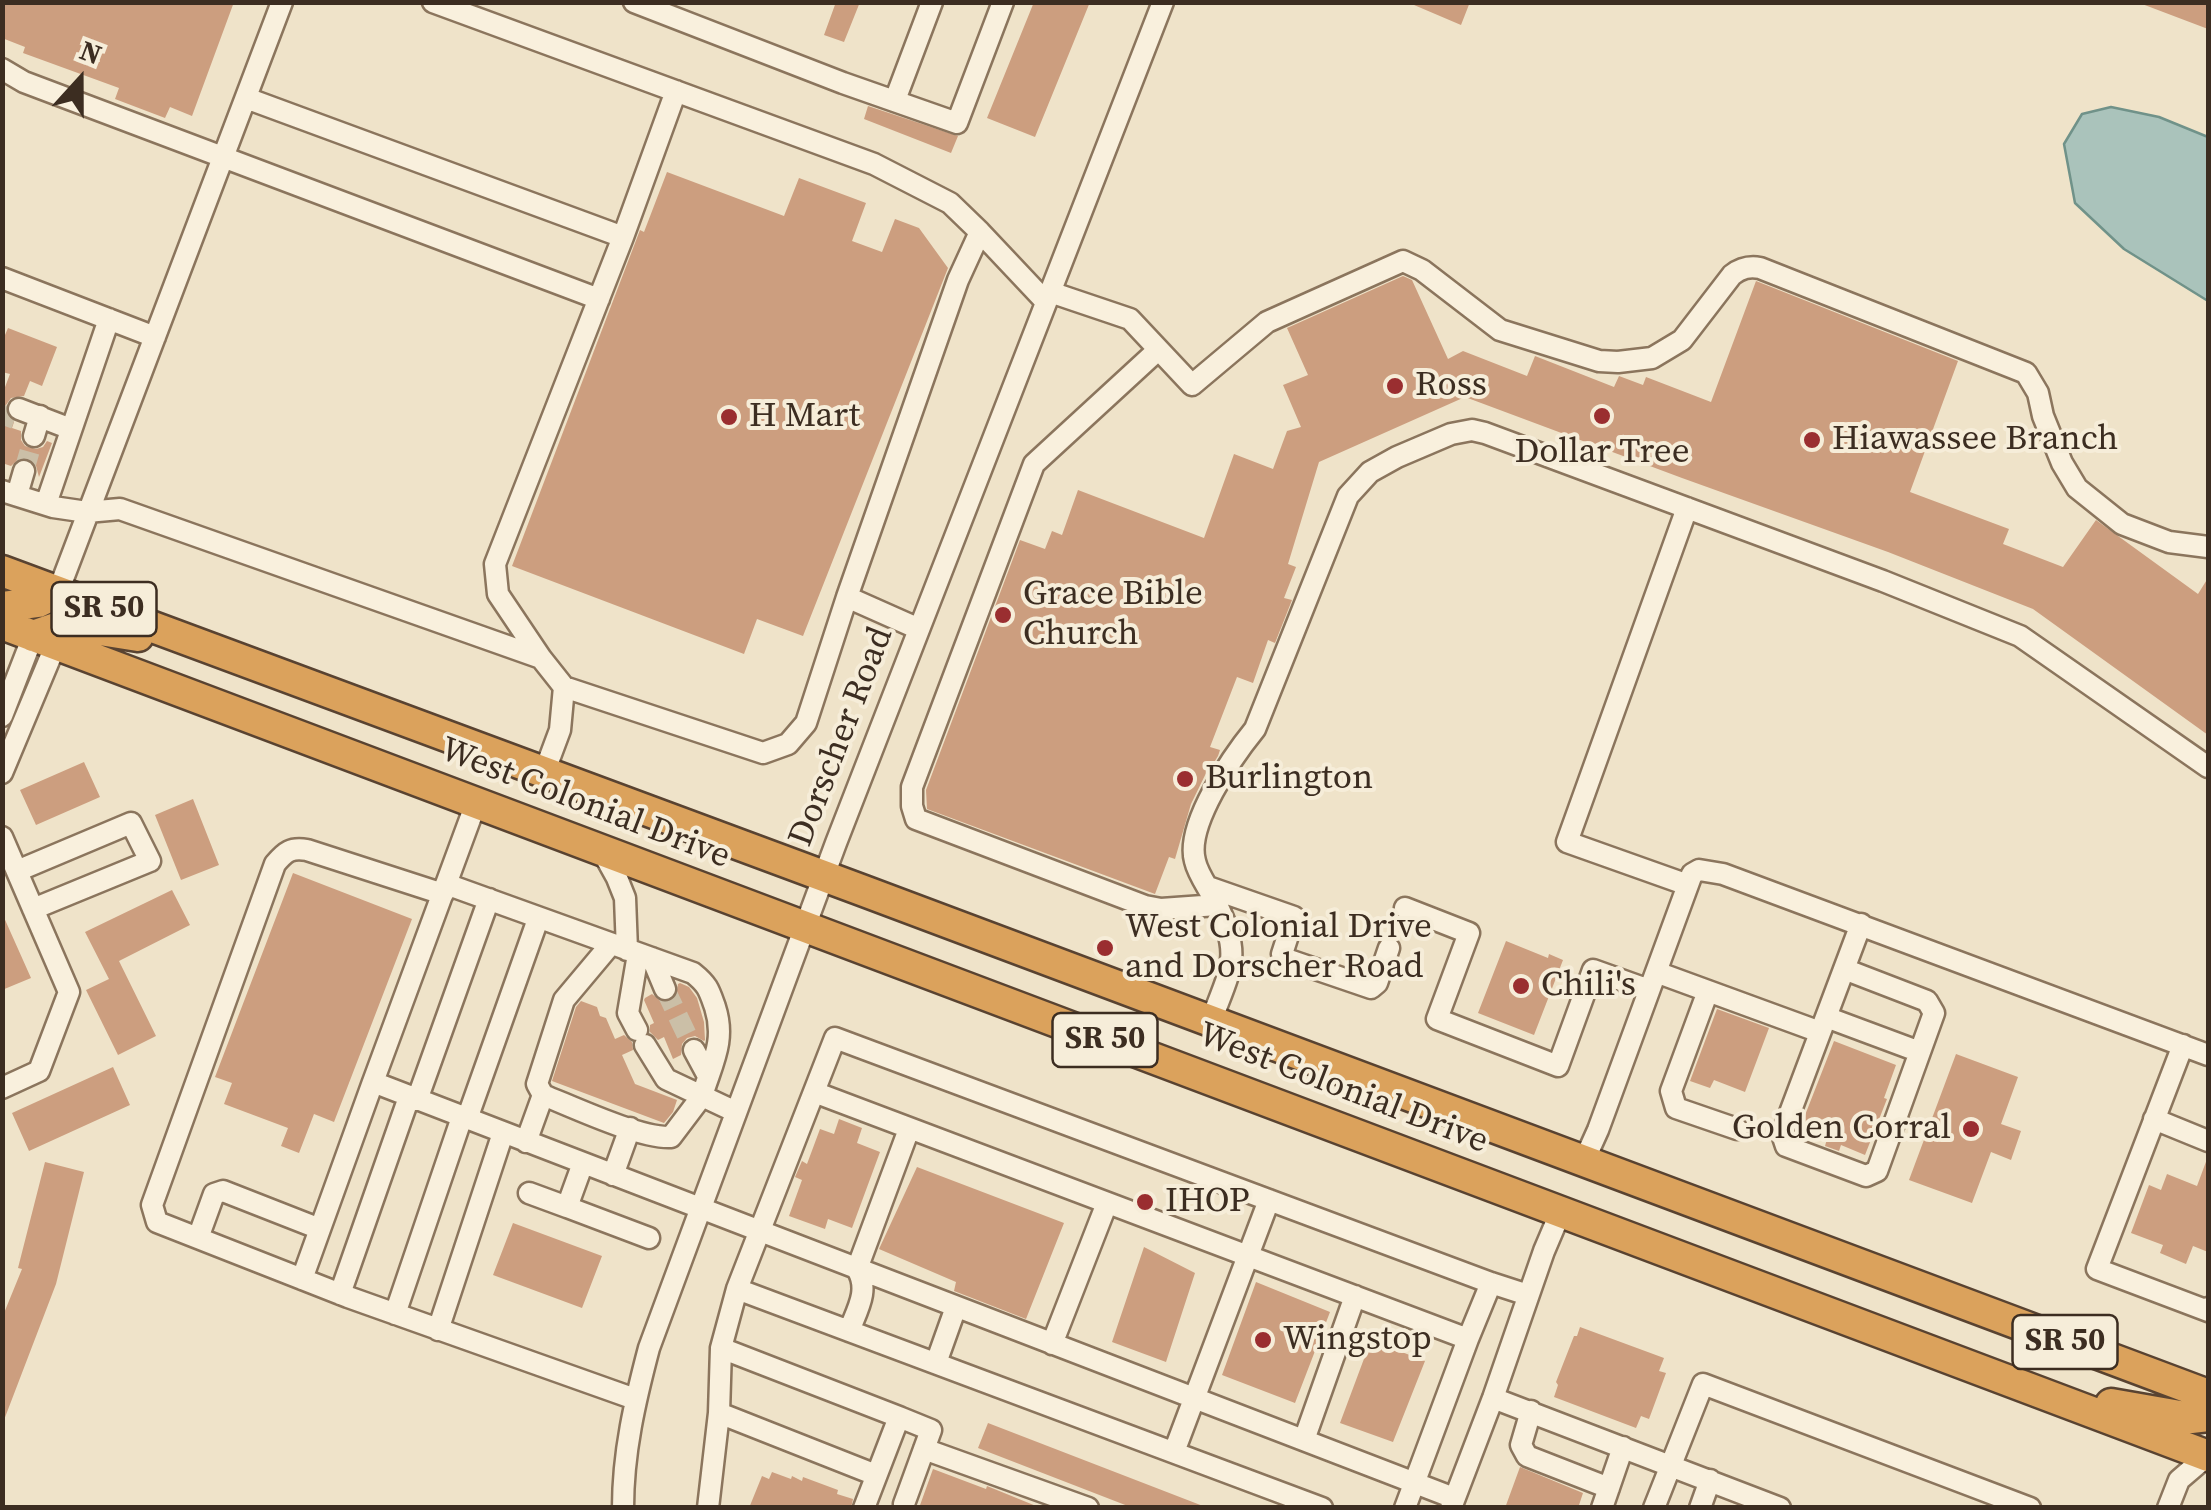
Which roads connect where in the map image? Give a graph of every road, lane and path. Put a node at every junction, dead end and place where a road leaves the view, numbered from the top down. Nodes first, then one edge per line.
1 (282, 2) edge
2 (433, 2) edge
3 (634, 2) edge
4 (932, 2) edge
5 (1004, 2) edge
6 (1163, 2) edge
7 (2, 68) edge
8 (676, 92) junction
9 (246, 98) junction
10 (895, 100) junction
11 (224, 156) junction
12 (980, 232) junction
13 (624, 237) junction
14 (2, 278) edge
15 (1048, 297) junction
16 (598, 299) junction
17 (109, 319) junction
18 (155, 337) junction
19 (1158, 350) junction
20 (31, 420) dead end
21 (71, 430) junction
22 (24, 471) tunnel mouth
23 (10, 493) edge
24 (46, 504) junction
25 (1686, 508) junction
26 (87, 512) junction
27 (2208, 548) edge
28 (2, 571) edge
29 (58, 592) junction
30 (846, 598) junction
31 (2, 606) edge
32 (2, 624) edge
33 (919, 629) junction
34 (45, 640) junction
35 (205, 648) junction
36 (541, 658) junction
37 (564, 687) junction
38 (2, 716) edge
39 (2208, 767) edge
40 (2, 773) edge
41 (544, 773) junction
42 (476, 803) junction
43 (2, 837) edge
44 (602, 851) junction
45 (17, 870) junction
46 (823, 876) junction
47 (1688, 885) junction
48 (444, 889) junction
49 (1212, 896) junction
50 (489, 900) junction
51 (1405, 908) dead end
52 (34, 909) junction
53 (538, 918) junction
54 (1861, 924) junction
55 (804, 927) junction
56 (1389, 948) dead end
57 (632, 951) junction
58 (1844, 969) junction
59 (1653, 981) junction
60 (665, 989) tunnel mouth
61 (1708, 990) junction
62 (1211, 1021) junction
63 (1823, 1024) junction
64 (2182, 1045) junction
65 (694, 1050) tunnel mouth
66 (1920, 1052) junction
67 (2208, 1055) edge
68 (372, 1082) junction
69 (705, 1086) junction
70 (2, 1088) edge
71 (814, 1092) junction
72 (543, 1095) junction
73 (413, 1098) junction
74 (736, 1112) junction
75 (465, 1118) junction
76 (2154, 1119) junction
77 (630, 1128) junction
78 (909, 1129) junction
79 (1736, 1130) dead end
80 (503, 1133) junction
81 (2208, 1140) edge
82 (526, 1142) junction
83 (1584, 1161) junction
84 (583, 1164) junction
85 (613, 1175) junction
86 (529, 1194) dead end
87 (1269, 1200) junction
88 (1108, 1203) junction
89 (566, 1208) junction
90 (700, 1210) junction
91 (1562, 1211) junction
92 (320, 1229) junction
93 (759, 1232) junction
94 (198, 1238) junction
95 (649, 1238) dead end
96 (1248, 1256) junction
97 (857, 1269) junction
98 (302, 1280) junction
99 (1491, 1283) junction
100 (737, 1288) junction
101 (340, 1294) junction
102 (1528, 1294) junction
103 (1354, 1296) junction
104 (956, 1307) junction
105 (2208, 1308) edge
106 (394, 1314) junction
107 (438, 1330) junction
108 (849, 1331) junction
109 (1468, 1339) junction
110 (1052, 1344) junction
111 (721, 1348) junction
112 (936, 1363) junction
113 (2039, 1390) junction
114 (2208, 1396) edge
115 (636, 1398) junction
116 (1493, 1398) junction
117 (1196, 1399) junction
118 (1531, 1411) junction
119 (718, 1413) junction
120 (2208, 1416) edge
121 (898, 1417) junction
122 (715, 1436) junction
123 (1304, 1440) junction
124 (1624, 1447) junction
125 (924, 1449) junction
126 (1174, 1452) junction
127 (2208, 1458) edge
128 (1670, 1465) junction
129 (876, 1475) junction
130 (1710, 1480) junction
131 (1416, 1482) junction
132 (1605, 1498) edge
133 (1981, 1499) edge
134 (1752, 1502) edge
135 (1452, 1503) edge
136 (904, 1504) dead end
137 (623, 1508) edge
138 (708, 1508) edge
139 (719, 1508) edge
140 (864, 1508) edge
141 (1088, 1508) edge
142 (1322, 1508) edge
143 (1406, 1508) edge
144 (1654, 1508) edge
145 (1700, 1508) edge
146 (1780, 1508) edge
147 (2030, 1508) edge
148 (2168, 1508) edge

1 - 9 street
2 - 8 street
3 - 10 street
4 - 10 street
5 - 10 street
6 - 15 street, Dorscher Road
7 - 11 street
8 - 12 street
8 - 13 street
9 - 11 street
9 - 13 street
11 - 16 street
11 - 18 street
12 - 15 street
12 - 30 street
13 - 16 street
14 - 17 street
15 - 19 street
15 - 33 street, Dorscher Road
16 - 36 street
17 - 18 street
17 - 21 street
18 - 26 street
19 - 27 street
19 - 49 street
20 - 21 street
21 - 24 street
22 - 23 street
23 - 24 street
24 - 26 street
25 - 39 street
25 - 47 street
25 - 49 street
26 - 29 street
26 - 36 street
28 - 29 highway, West Colonial Drive / SR 50
29 - 31 highway
29 - 35 highway, West Colonial Drive / SR 50
30 - 33 street
30 - 37 street
32 - 34 highway, West Colonial Drive / SR 50
33 - 46 street, Dorscher Road
34 - 35 highway
34 - 38 street
34 - 40 street
34 - 42 highway, West Colonial Drive / SR 50
35 - 41 highway, West Colonial Drive / SR 50
36 - 37 street
37 - 41 street
41 - 46 highway, West Colonial Drive / SR 50
42 - 44 highway, West Colonial Drive / SR 50
42 - 48 street
43 - 45 street
44 - 55 highway, West Colonial Drive / SR 50
44 - 57 street
45 - 52 street
45 - 52 street
46 - 55 street, Dorscher Road
46 - 62 highway, West Colonial Drive / SR 50
47 - 54 street
47 - 59 street
48 - 50 street
48 - 68 street
48 - 94 street
49 - 56 street
49 - 62 street
50 - 53 street
50 - 73 street
51 - 59 street
52 - 70 street
53 - 57 street
53 - 75 street
54 - 58 street
54 - 64 street
55 - 74 street, Dorscher Road
55 - 91 highway, West Colonial Drive / SR 50
57 - 60 street
57 - 69 street
57 - 69 street
57 - 72 street
58 - 63 street
58 - 66 street
59 - 61 street
59 - 83 street
61 - 63 street
61 - 79 street
62 - 83 highway, West Colonial Drive / SR 50
63 - 66 street
63 - 66 street
64 - 67 street
64 - 76 street
65 - 69 street
68 - 73 street
68 - 92 street
69 - 74 street
69 - 77 street
71 - 78 street
71 - 87 street
71 - 93 street
72 - 77 street
72 - 82 street
73 - 75 street
73 - 101 street
74 - 90 street, Dorscher Road
75 - 80 street
75 - 106 street
76 - 81 street
76 - 105 street
77 - 85 street
78 - 88 street
78 - 97 street
80 - 82 street
80 - 107 street
82 - 84 street
83 - 91 highway
83 - 114 highway, West Colonial Drive / SR 50
84 - 85 street
84 - 89 street
85 - 90 street
86 - 89 street
87 - 96 street
87 - 99 street
88 - 96 street
88 - 110 street
89 - 95 street
90 - 93 street
90 - 115 street, Dorscher Road
91 - 102 street
91 - 113 highway, West Colonial Drive / SR 50
92 - 94 street
92 - 98 street
93 - 97 street
93 - 100 street
94 - 98 street
96 - 103 street
96 - 117 street
97 - 104 street
97 - 108 street
98 - 101 street
99 - 102 street
99 - 109 street
100 - 108 street
100 - 111 street
101 - 106 street
102 - 116 street
103 - 109 street
103 - 123 street
104 - 110 street
104 - 112 street
106 - 107 street
107 - 115 street
108 - 112 street
109 - 131 street
110 - 117 street
111 - 119 street
111 - 121 street
112 - 126 street
113 - 120 highway
113 - 127 highway, West Colonial Drive / SR 50
115 - 137 street, Dorscher Road
116 - 118 street
116 - 135 street
117 - 123 street
117 - 126 street
118 - 124 street
118 - 132 street
119 - 122 street
119 - 129 street
121 - 125 street
121 - 129 street
122 - 138 street
122 - 139 street
123 - 131 street
124 - 128 street
124 - 132 street
125 - 136 street
125 - 141 street
126 - 142 street
127 - 148 street
128 - 130 street
128 - 133 street
128 - 144 street
129 - 140 street
130 - 134 street
130 - 145 street
131 - 135 street
131 - 143 street
133 - 147 street
134 - 146 street

